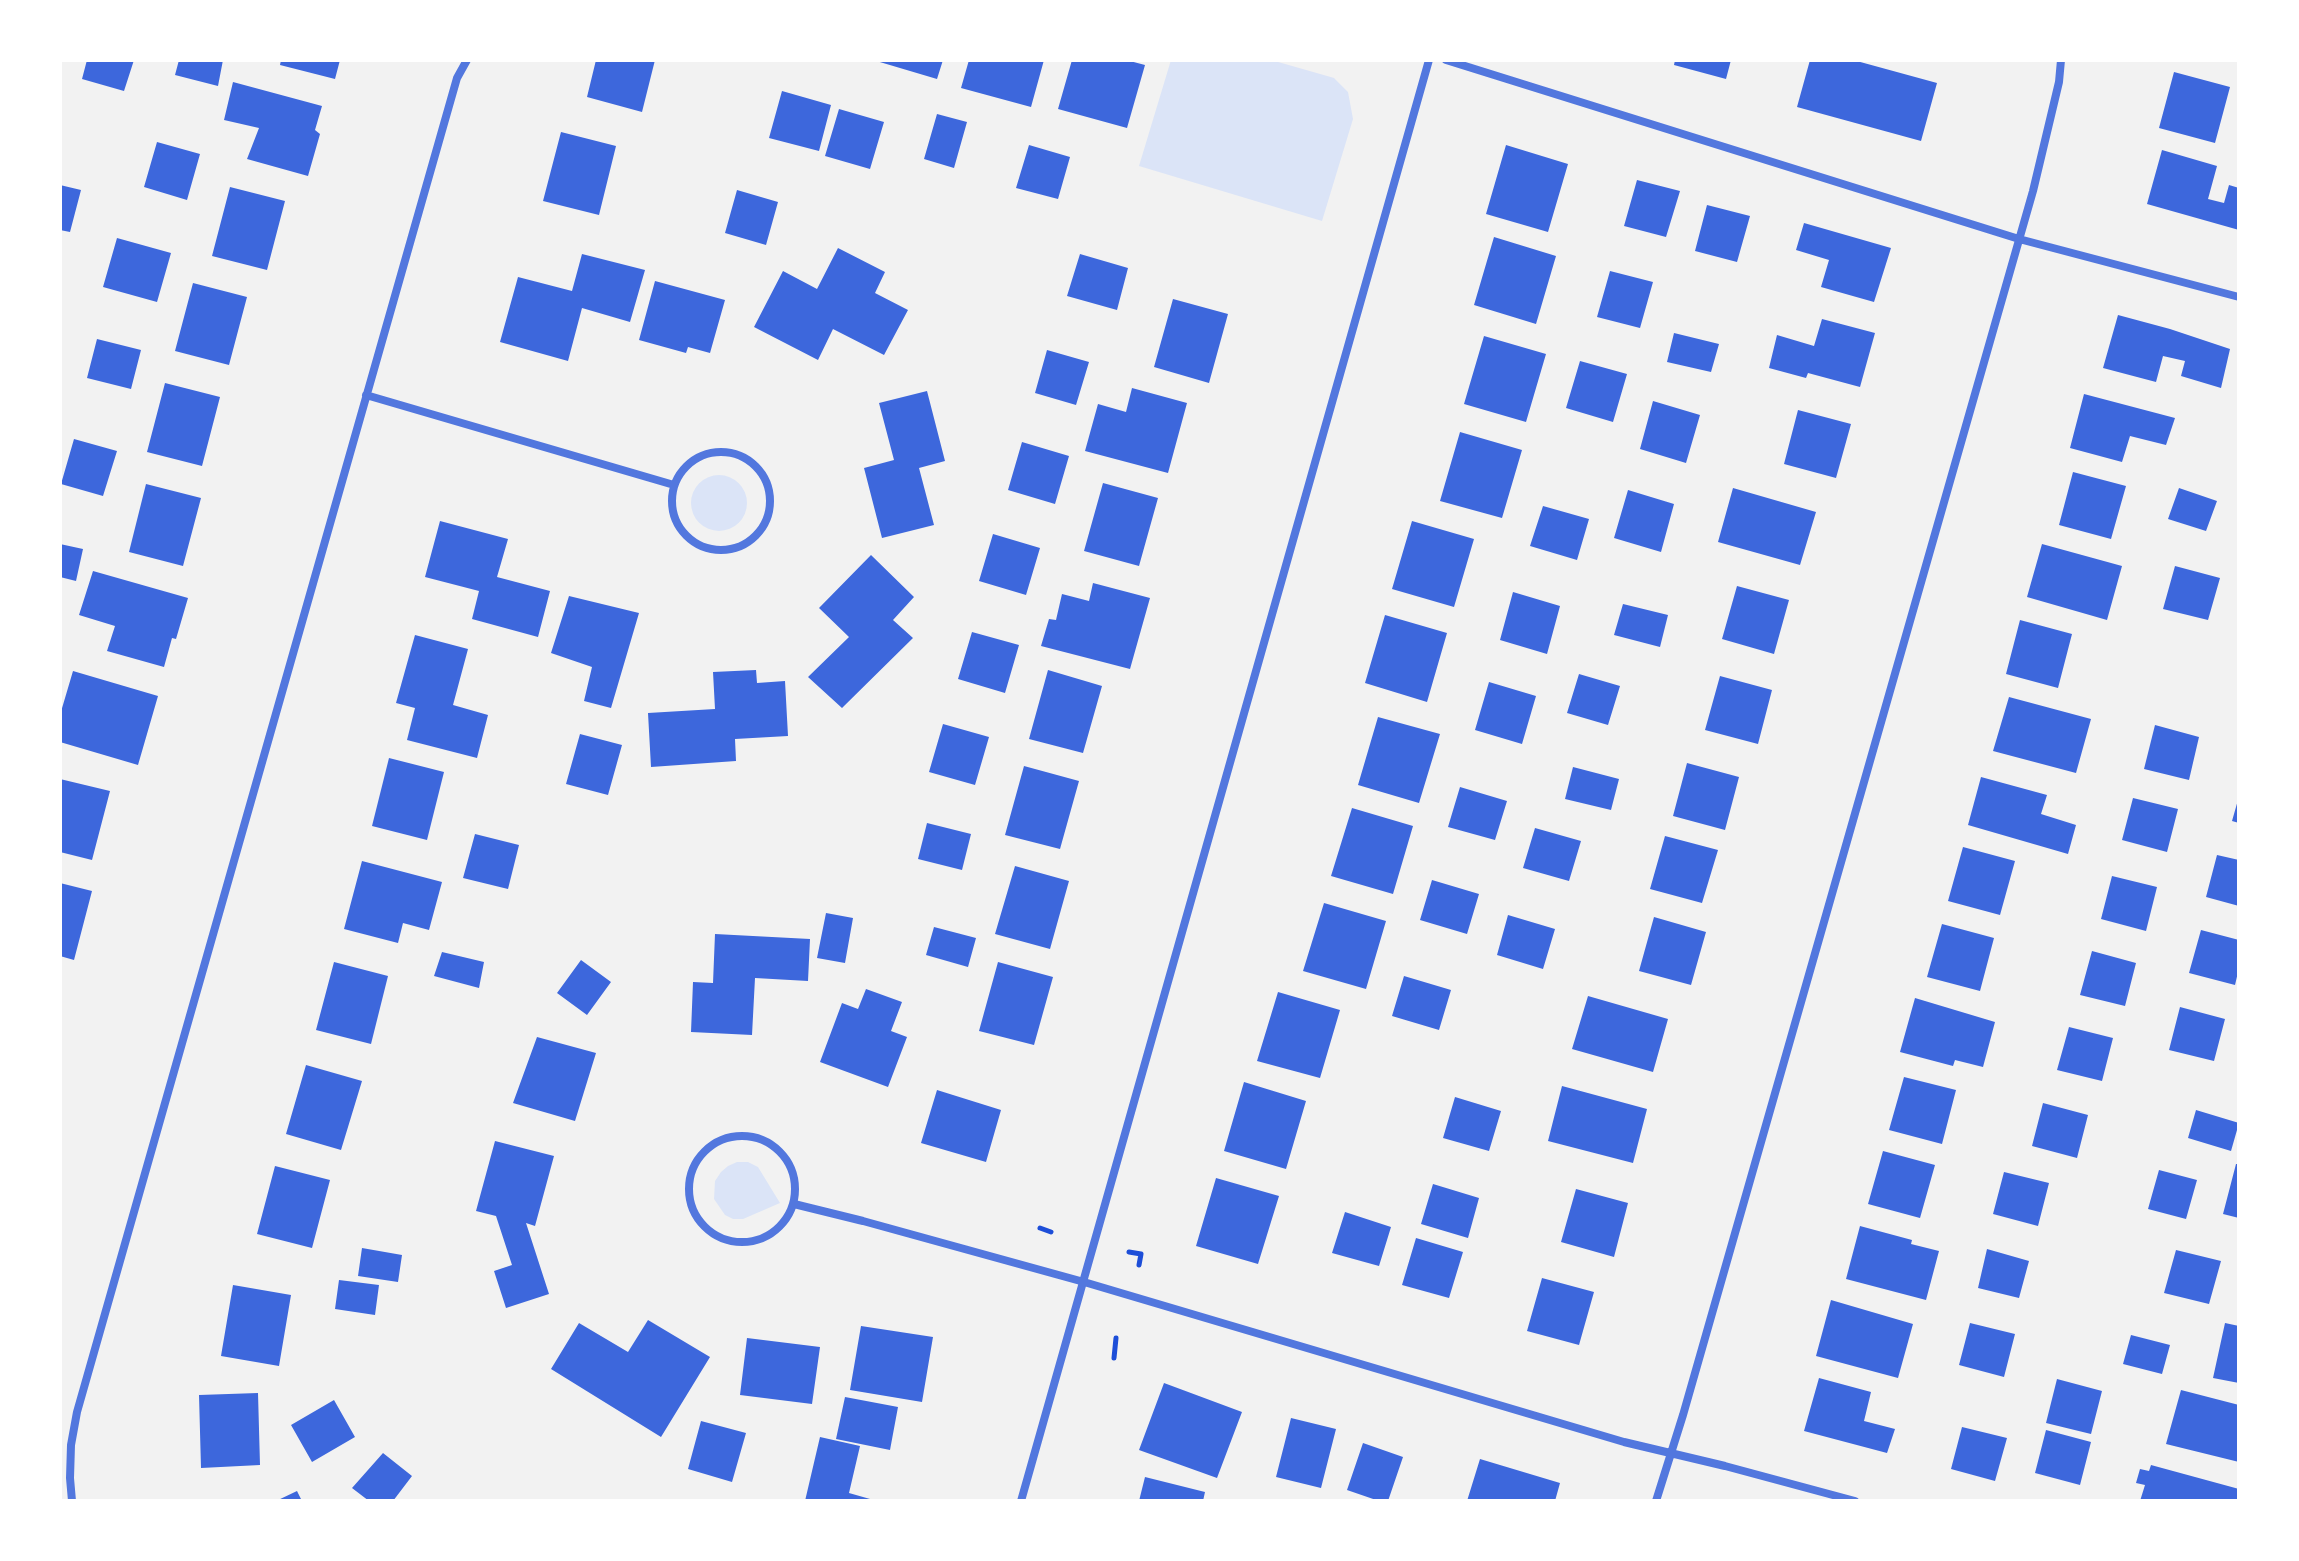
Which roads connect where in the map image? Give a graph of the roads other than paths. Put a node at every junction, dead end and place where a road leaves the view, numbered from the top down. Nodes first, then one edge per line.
1 (467, 60) edge
2 (1429, 60) edge
3 (1446, 60) edge
4 (2061, 60) edge
5 (2019, 239) junction
6 (2239, 297) edge
7 (366, 395) junction
8 (674, 485) junction
9 (794, 1204) junction
10 (1084, 1282) junction
11 (1671, 1454) junction
12 (72, 1501) edge
13 (1021, 1501) edge
14 (1656, 1501) edge
15 (1855, 1501) edge

1 - 7 street
2 - 10 street
3 - 5 street
4 - 5 street
5 - 6 street
5 - 11 street
7 - 8 street
7 - 12 street
8 - 8 street
9 - 9 street
9 - 10 street
10 - 11 street
10 - 13 street
11 - 14 street
11 - 15 street

